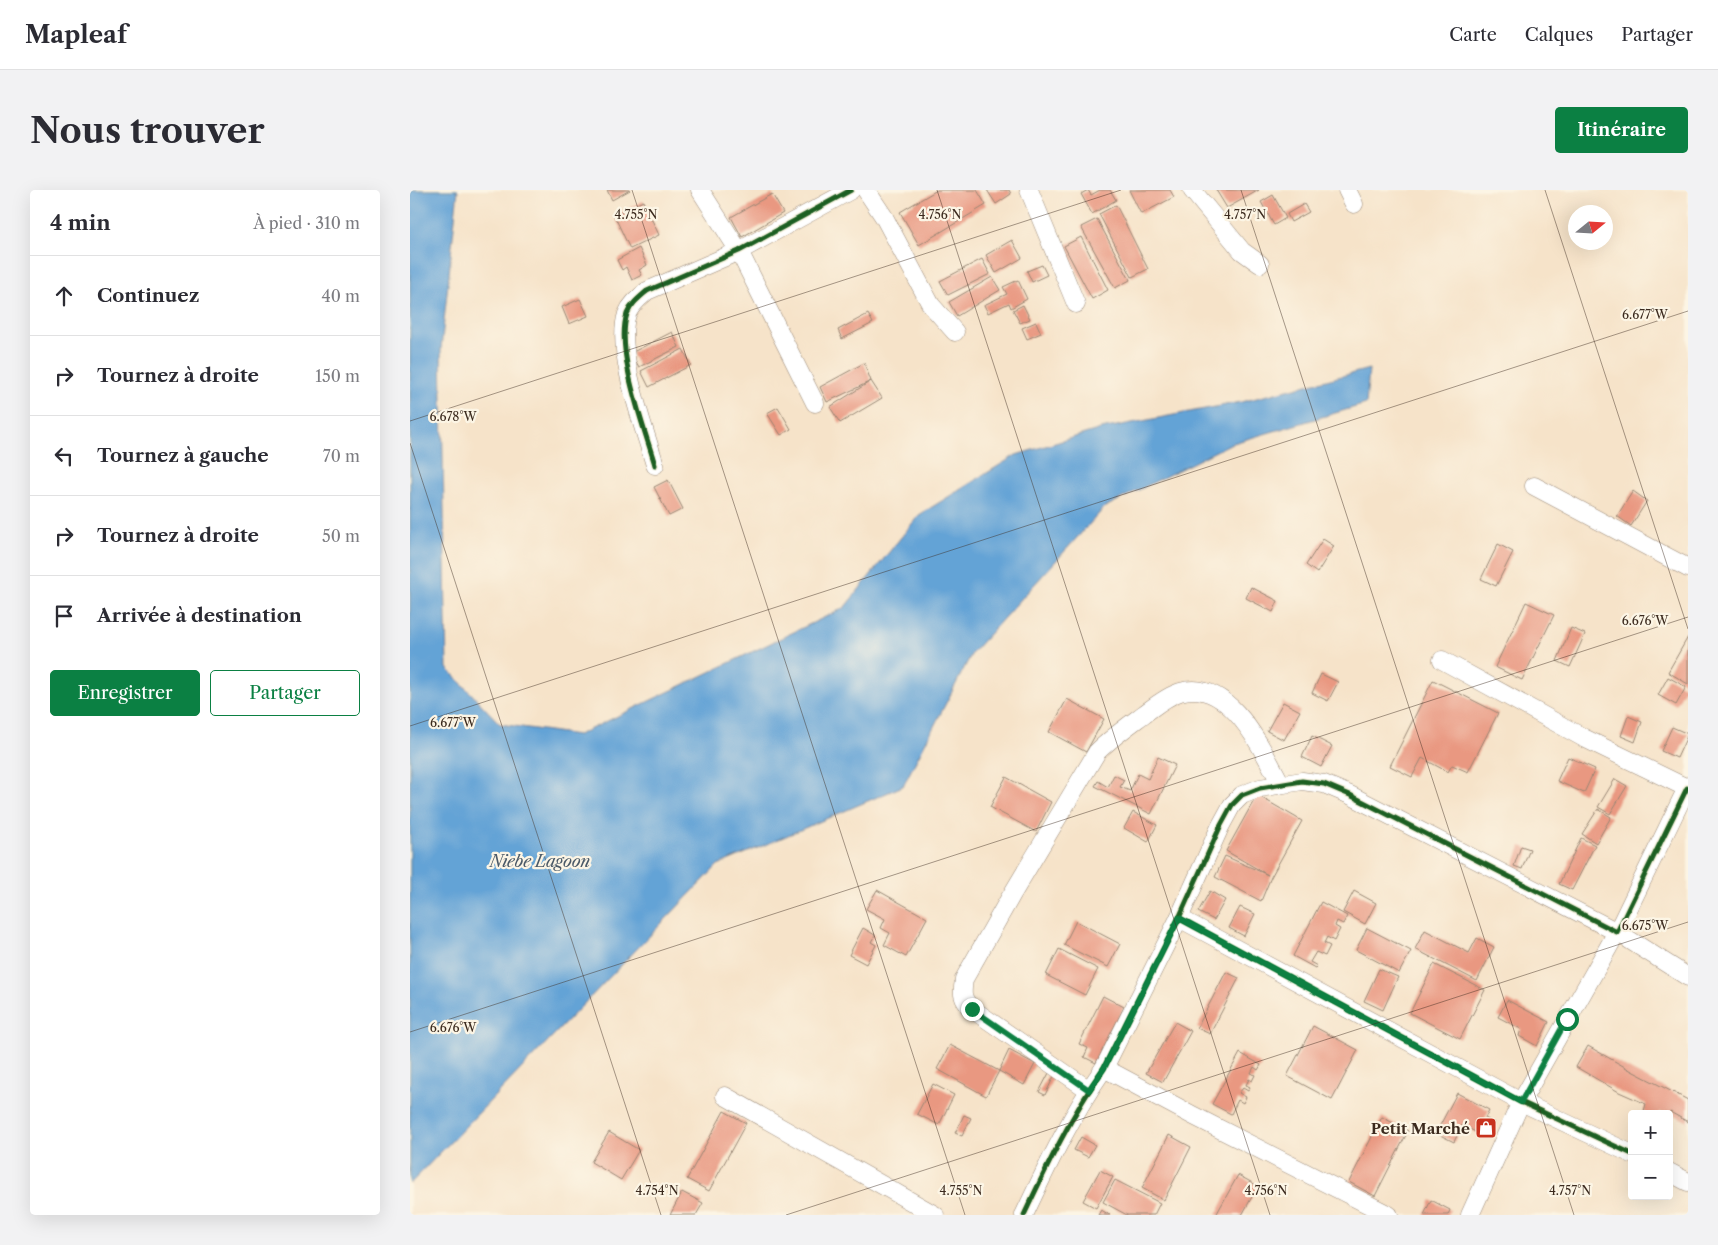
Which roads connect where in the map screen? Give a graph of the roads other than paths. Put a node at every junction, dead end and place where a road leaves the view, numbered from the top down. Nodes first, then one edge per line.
1 (700, 190) edge
2 (851, 190) edge
3 (866, 190) edge
4 (1029, 190) edge
5 (1192, 190) edge
6 (739, 251) junction
7 (1260, 264) dead end
8 (1076, 304) dead end
9 (955, 332) dead end
10 (815, 403) dead end
11 (655, 464) dead end
12 (1534, 486) dead end
13 (1688, 568) edge
14 (1442, 660) dead end
15 (1281, 784) junction
16 (1688, 787) edge
17 (1179, 918) junction
18 (1617, 932) junction
19 (1688, 977) edge
20 (1104, 1068) junction
21 (1089, 1090) junction
22 (726, 1096) dead end
23 (1521, 1102) junction
24 (1628, 1152) edge
25 (1673, 1174) edge
26 (1688, 1182) edge
27 (935, 1215) edge
28 (1024, 1215) edge
29 (1389, 1215) edge
30 (1470, 1215) edge

1 - 6 street
2 - 6 street
3 - 9 street
4 - 8 street
5 - 7 street
6 - 10 street
6 - 11 street
12 - 13 street
14 - 16 street
15 - 17 street
15 - 18 street
15 - 21 street
16 - 18 street
17 - 20 street
17 - 23 street
18 - 19 street
18 - 23 street
20 - 21 street
20 - 29 street
21 - 28 street
22 - 27 street
23 - 24 street
23 - 30 street
25 - 26 street

